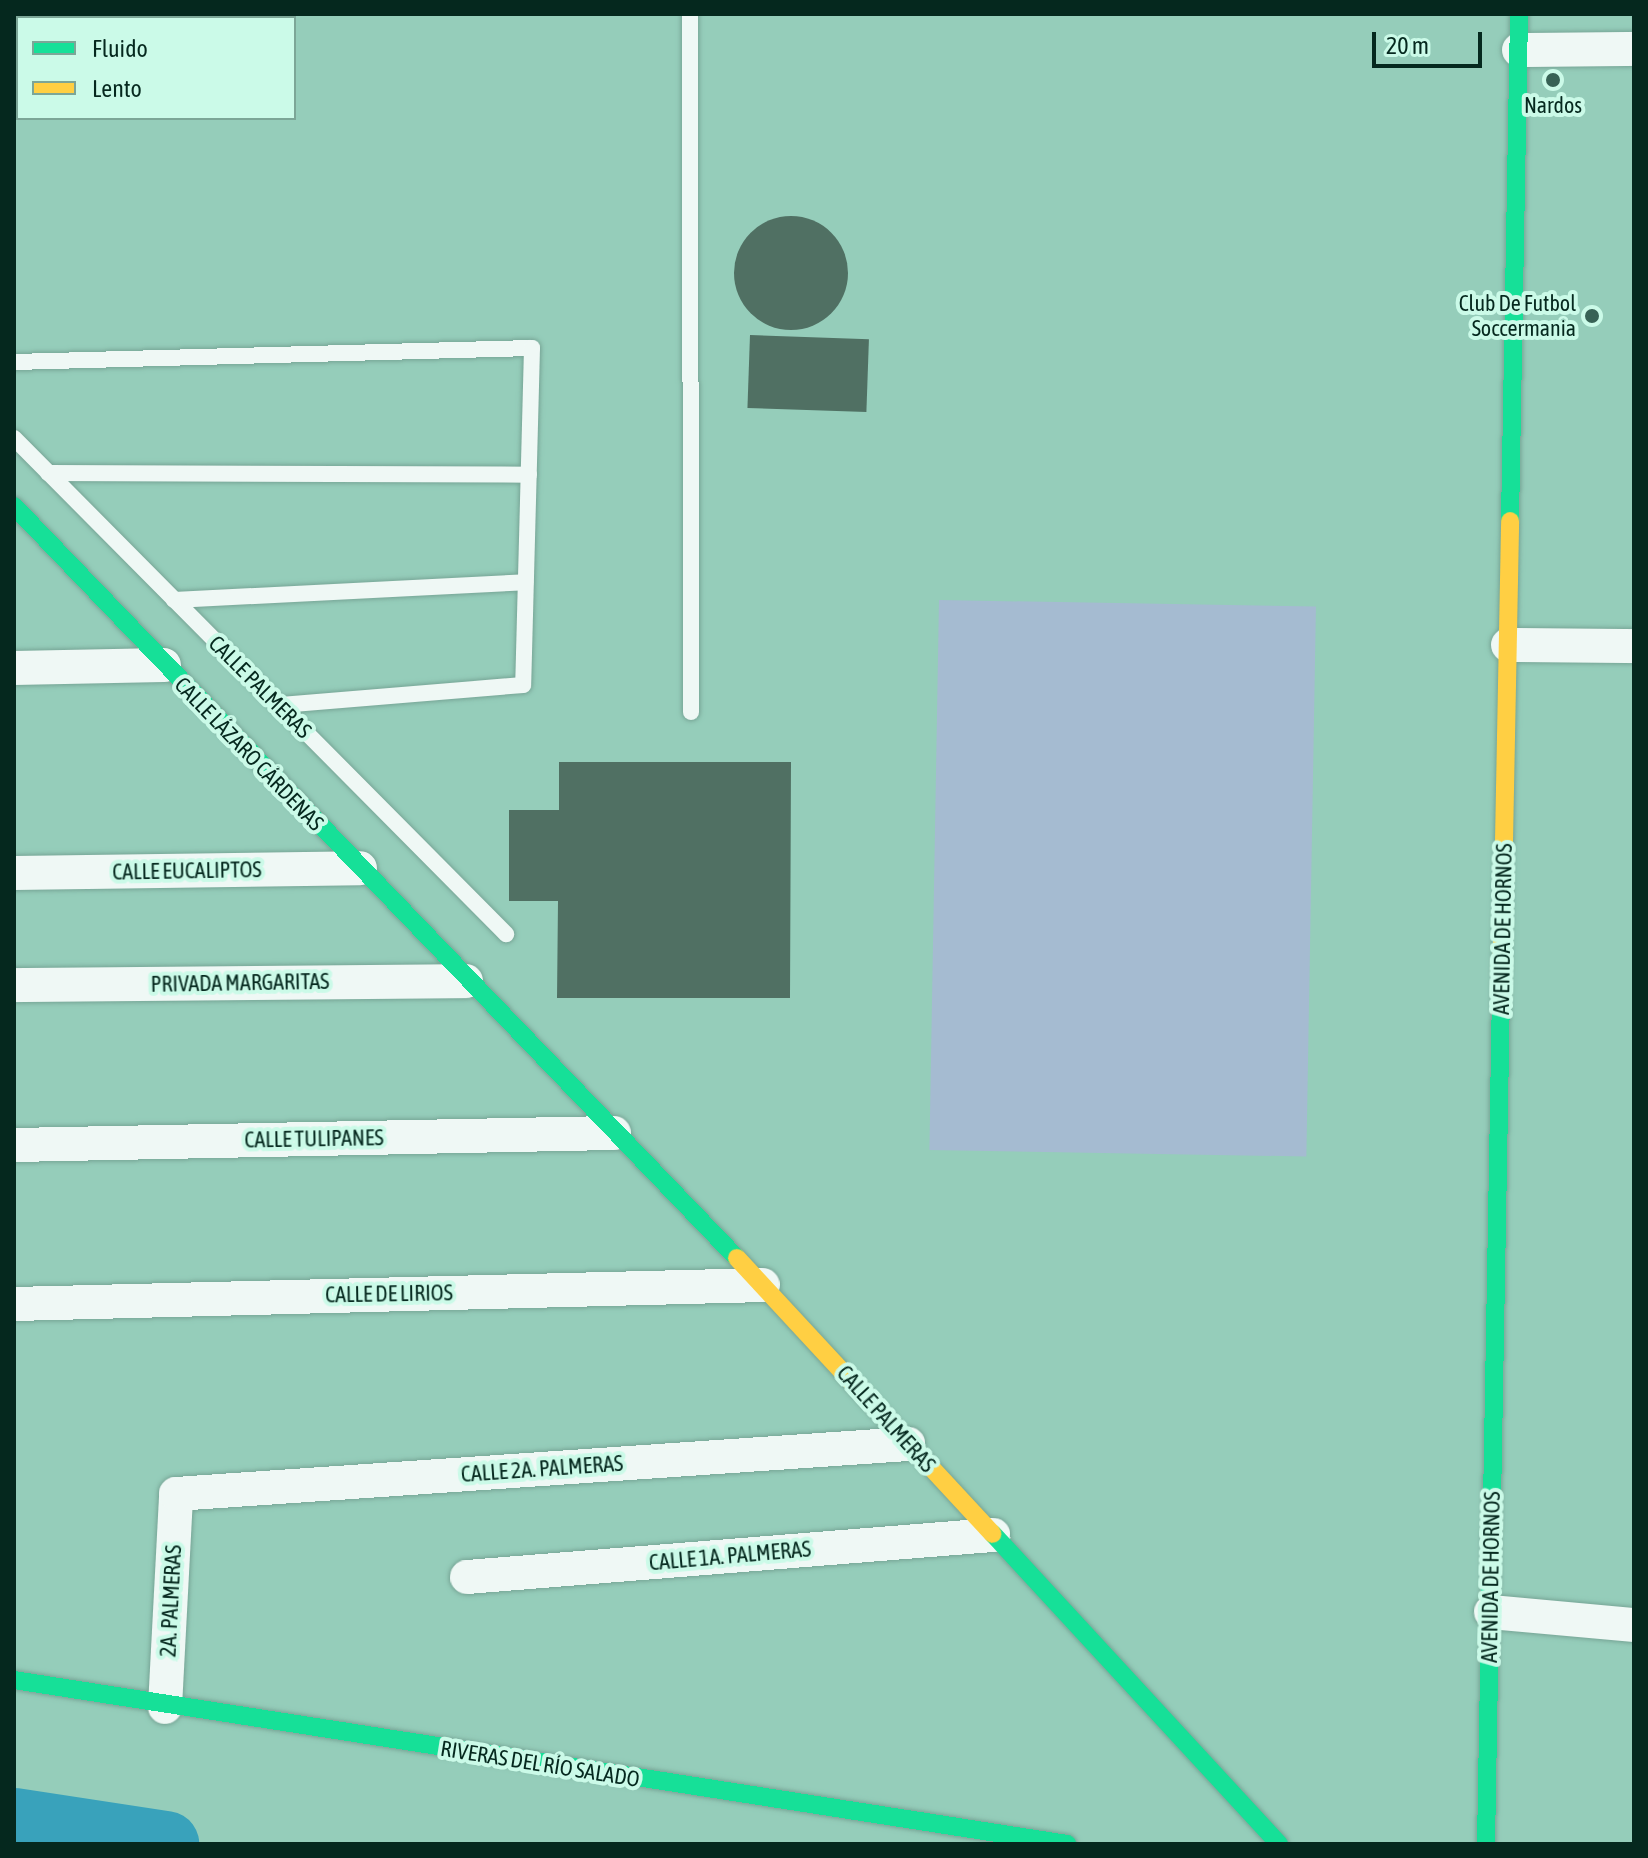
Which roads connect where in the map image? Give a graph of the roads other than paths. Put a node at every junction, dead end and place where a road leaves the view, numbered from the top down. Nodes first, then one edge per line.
1 (690, 14) edge
2 (1519, 14) edge
3 (1634, 49) edge
4 (1519, 50) junction
5 (14, 362) edge
6 (14, 438) edge
7 (48, 473) junction
8 (529, 475) junction
9 (14, 506) edge
10 (526, 582) junction
11 (174, 600) junction
12 (1508, 645) junction
13 (1634, 646) edge
14 (164, 665) junction
15 (14, 668) edge
16 (278, 705) junction
17 (691, 712) dead end
18 (360, 868) junction
19 (14, 873) edge
20 (506, 934) dead end
21 (14, 985) edge
22 (476, 990) junction
23 (614, 1133) junction
24 (14, 1145) edge
25 (763, 1285) junction
26 (14, 1304) edge
27 (908, 1444) junction
28 (176, 1494) joint
29 (993, 1535) junction
30 (467, 1577) dead end
31 (1491, 1612) junction
32 (1634, 1625) edge
33 (14, 1680) edge
34 (165, 1707) junction
35 (1067, 1844) edge
36 (1279, 1844) edge
37 (1486, 1844) edge

1 - 17 lane
2 - 4 street, AVENIDA DE HORNOS
3 - 4 street
4 - 12 street, AVENIDA DE HORNOS
5 - 8 lane
6 - 7 lane, CALLE PALMERAS
7 - 8 lane
7 - 11 lane, CALLE PALMERAS
8 - 10 lane
9 - 14 street, CALLE LÁZARO CÁRDENAS
10 - 11 lane
10 - 16 lane
11 - 16 lane, CALLE PALMERAS
12 - 13 street
12 - 31 street, AVENIDA DE HORNOS
14 - 15 street
14 - 18 street, CALLE LÁZARO CÁRDENAS
16 - 20 lane, CALLE PALMERAS
18 - 19 street, CALLE EUCALIPTOS
18 - 22 street, CALLE LÁZARO CÁRDENAS
21 - 22 street, PRIVADA MARGARITAS
22 - 23 street, CALLE PALMERAS
23 - 24 street, CALLE TULIPANES
23 - 25 street, CALLE PALMERAS
25 - 26 street, CALLE DE LIRIOS
25 - 27 street, CALLE PALMERAS
27 - 28 street, CALLE 2A. PALMERAS
27 - 29 street, CALLE PALMERAS
28 - 34 street, 2A. PALMERAS
29 - 30 street, CALLE 1A. PALMERAS
29 - 36 street, CALLE PALMERAS
31 - 32 street
31 - 37 street, AVENIDA DE HORNOS
33 - 34 street, RIVERAS DEL RÍO SALADO
34 - 35 street, RIVERAS DEL RÍO SALADO

